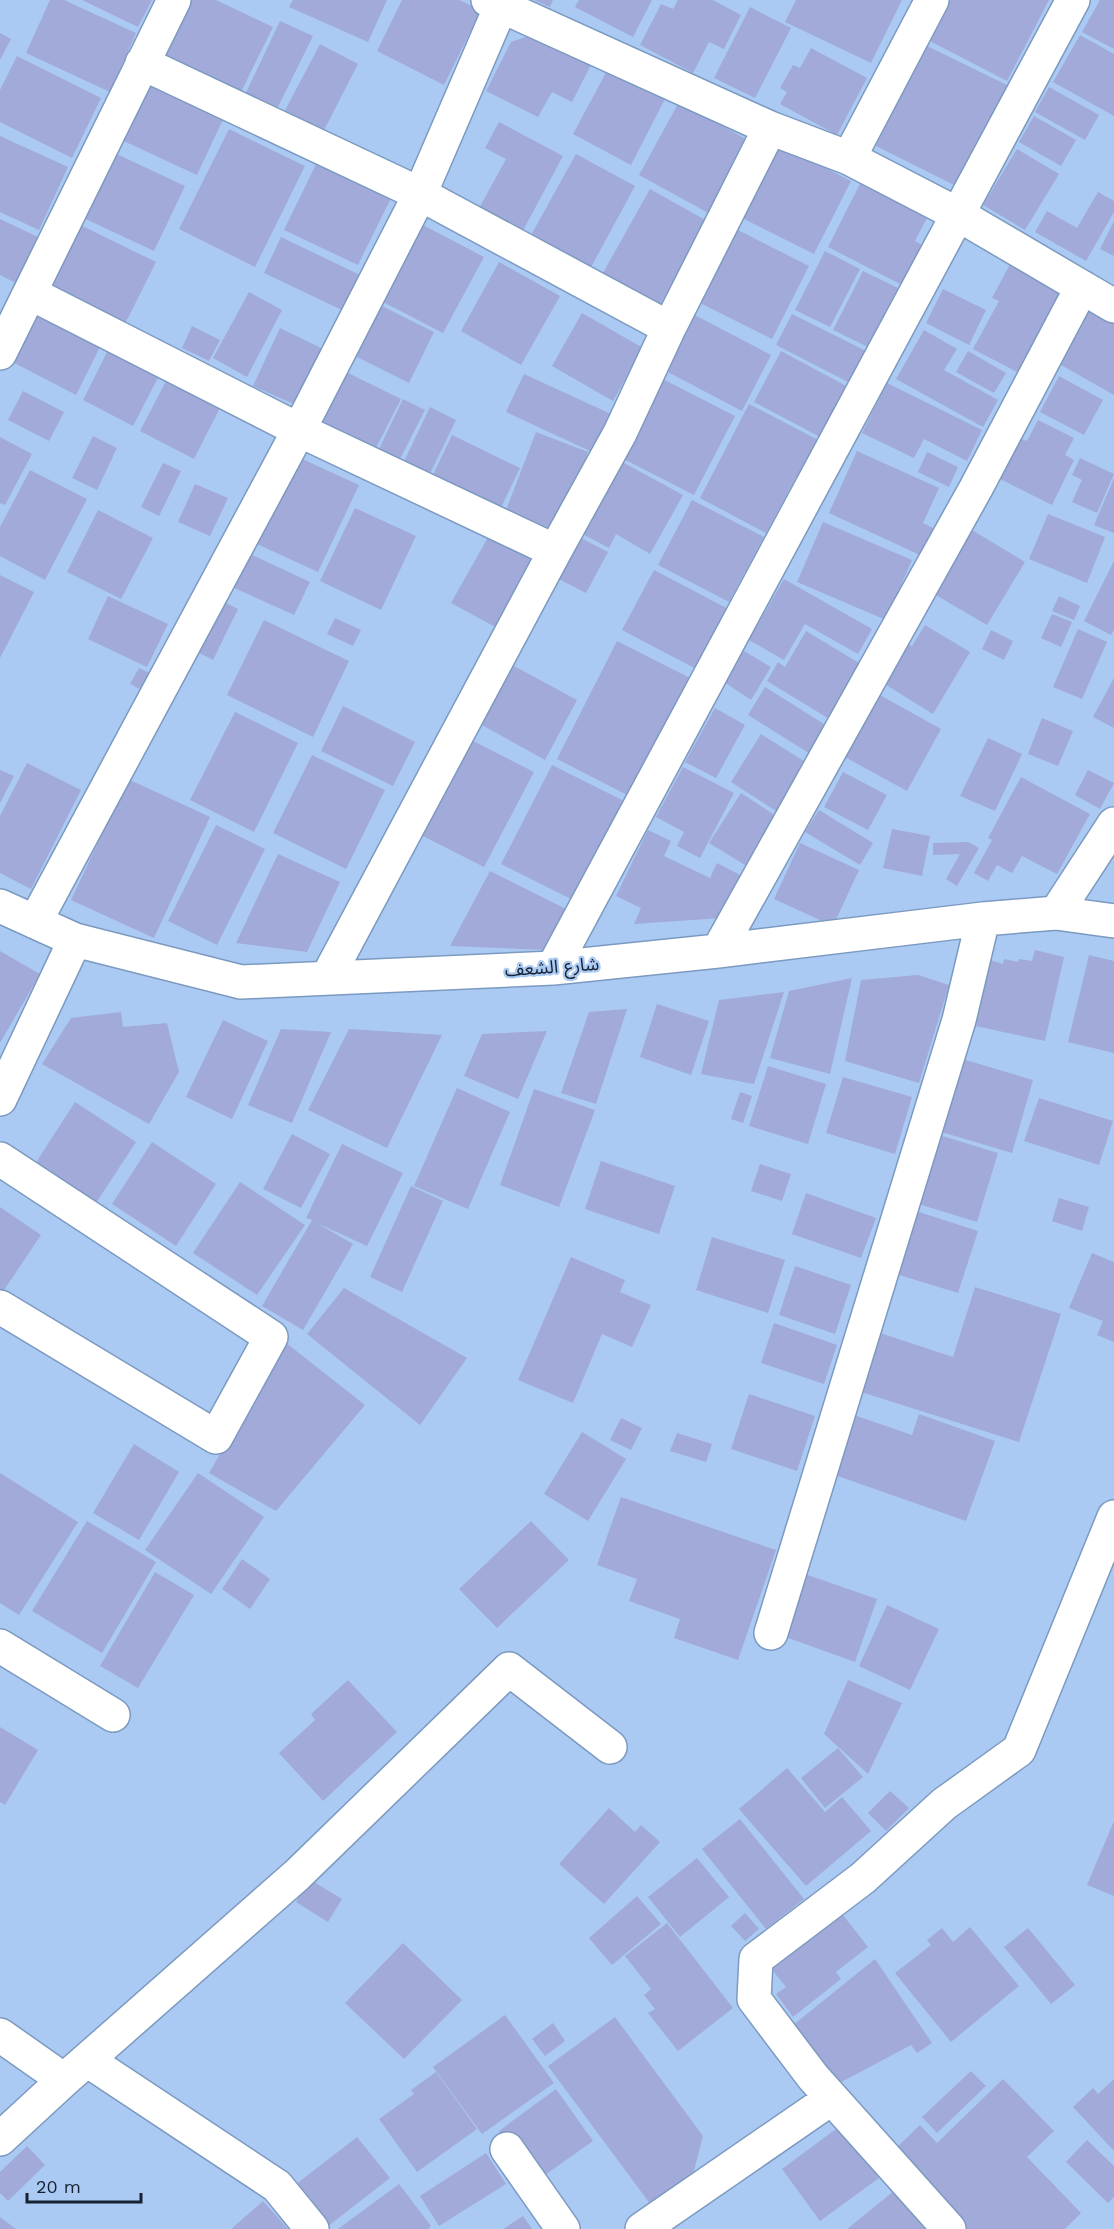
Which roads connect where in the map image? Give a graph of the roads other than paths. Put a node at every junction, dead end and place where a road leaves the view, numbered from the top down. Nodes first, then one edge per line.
1 (174, 0) edge
2 (932, 0) edge
3 (1073, 0) edge
4 (494, 3) edge
5 (141, 63) junction
6 (770, 128) junction
7 (849, 158) junction
8 (420, 194) junction
9 (959, 215) junction
10 (1082, 287) junction
11 (30, 293) junction
12 (1114, 306) edge
13 (669, 328) junction
14 (0, 353) edge
15 (299, 430) junction
16 (555, 551) junction
17 (1114, 824) edge
18 (0, 906) edge
19 (1056, 913) junction
20 (982, 919) junction
21 (1114, 921) edge
22 (35, 922) junction
23 (75, 940) junction
24 (718, 951) junction
25 (553, 968) junction
26 (327, 978) junction
27 (0, 1099) edge
28 (0, 1159) edge
29 (0, 1307) edge
30 (1114, 1517) edge
31 (771, 1633) dead end
32 (0, 1646) edge
33 (113, 1715) dead end
34 (610, 1747) dead end
35 (0, 2035) edge
36 (75, 2070) junction
37 (832, 2098) junction
38 (0, 2139) edge
39 (507, 2149) dead end
40 (312, 2229) edge
41 (563, 2229) edge
42 (642, 2229) edge
43 (949, 2229) edge

1 - 5 street
2 - 7 street
3 - 9 street
4 - 6 street
4 - 8 street
5 - 8 street
5 - 11 street
6 - 7 street
6 - 13 street
7 - 9 street
8 - 13 street
8 - 15 street
9 - 10 street
9 - 25 street
10 - 12 street
10 - 24 street
11 - 14 street
11 - 15 street
13 - 16 street
15 - 16 street
15 - 22 street
16 - 26 street
17 - 19 street
18 - 22 street, شارع الشعف
19 - 20 street, شارع الشعف
19 - 21 street, شارع الشعف
20 - 24 street, شارع الشعف
20 - 31 street
22 - 23 street, شارع الشعف
23 - 26 street, شارع الشعف
23 - 27 street
24 - 25 street, شارع الشعف
25 - 26 street, شارع الشعف
28 - 29 street
30 - 37 street
32 - 33 street
34 - 36 street
35 - 36 street
36 - 38 street
36 - 40 street
37 - 42 street
37 - 43 street
39 - 41 street

